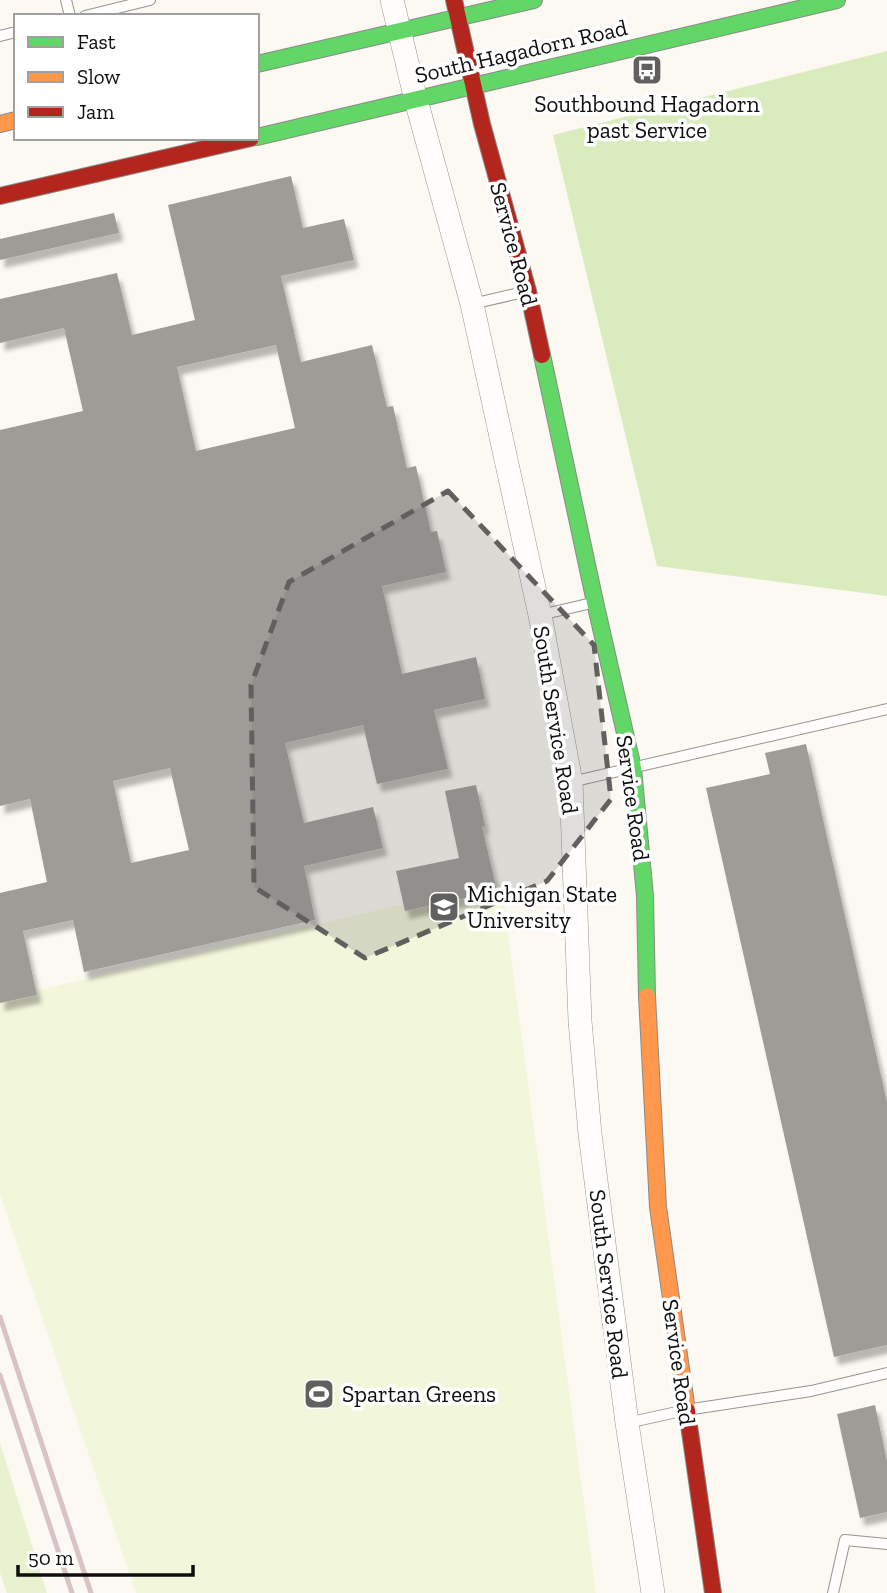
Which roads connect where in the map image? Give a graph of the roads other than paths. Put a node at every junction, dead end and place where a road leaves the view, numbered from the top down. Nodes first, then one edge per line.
1 (150, 0) edge
2 (392, 0) edge
3 (454, 0) edge
4 (534, 0) edge
5 (836, 0) edge
6 (130, 2) edge
7 (91, 14) edge
8 (458, 17) junction
9 (399, 31) junction
10 (259, 64) edge
11 (475, 86) junction
12 (416, 100) junction
13 (259, 137) edge
14 (242, 140) edge
15 (0, 196) edge
16 (528, 290) junction
17 (472, 304) junction
18 (595, 602) junction
19 (540, 615) junction
20 (887, 709) edge
21 (633, 768) junction
22 (571, 782) junction
23 (887, 1373) edge
24 (686, 1410) junction
25 (627, 1423) junction
26 (887, 1545) edge
27 (653, 1593) edge
28 (713, 1593) edge
29 (833, 1593) edge

1 - 6 lane
2 - 9 street, South Service Road
3 - 8 street, Service Road
4 - 8 street, South Hagadorn Road
5 - 11 street, South Hagadorn Road
6 - 7 lane
8 - 9 street, South Hagadorn Road
8 - 11 street, Service Road
9 - 10 street, South Hagadorn Road
9 - 12 street, South Service Road
11 - 12 street, South Hagadorn Road
11 - 16 street, Service Road
12 - 13 street, South Hagadorn Road
12 - 17 street, South Service Road
14 - 15 street
16 - 17 lane
16 - 18 street, Service Road
17 - 19 street, South Service Road
18 - 19 lane
18 - 21 street, Service Road
19 - 22 street, South Service Road
20 - 21 lane
21 - 22 lane
21 - 24 street, Service Road
22 - 25 street, South Service Road
23 - 24 lane
24 - 25 lane
24 - 28 street, Service Road
25 - 27 street
26 - 29 lane

